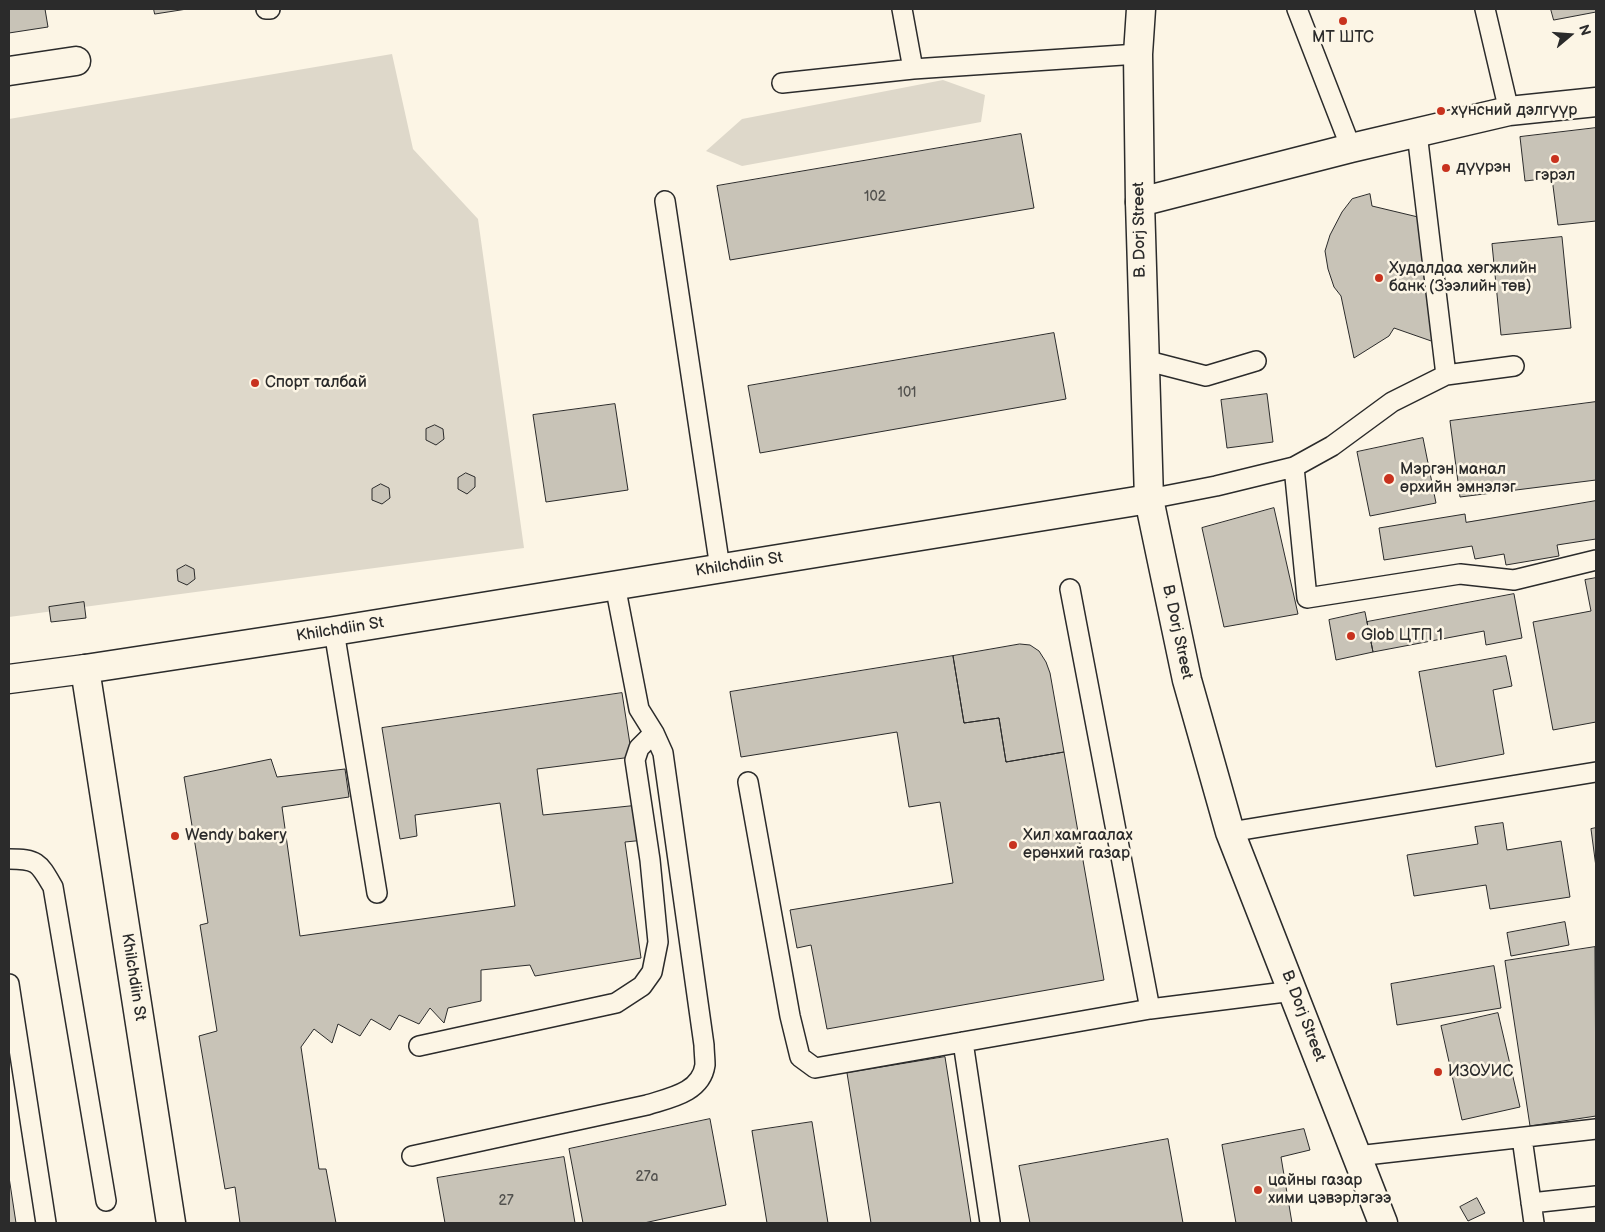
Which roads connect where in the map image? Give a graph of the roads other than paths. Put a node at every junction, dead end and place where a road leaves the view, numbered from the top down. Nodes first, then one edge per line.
1 (266, 9) edge
2 (270, 9) edge
3 (902, 9) edge
4 (1141, 9) edge
5 (1297, 9) edge
6 (1485, 9) edge
7 (1138, 54) junction
8 (76, 60) dead end
9 (913, 69) junction
10 (9, 71) edge
11 (782, 83) dead end
12 (1596, 102) edge
13 (1510, 111) junction
14 (1417, 133) junction
15 (1351, 148) junction
16 (665, 201) dead end
17 (1140, 202) junction
18 (1144, 360) junction
19 (1256, 361) dead end
20 (1514, 366) dead end
21 (1446, 376) junction
22 (1294, 467) junction
23 (1148, 499) junction
24 (1596, 560) edge
25 (720, 568) junction
26 (615, 585) junction
27 (1070, 589) dead end
28 (334, 631) junction
29 (85, 668) junction
30 (9, 679) edge
31 (654, 732) junction
32 (1596, 772) edge
33 (748, 782) dead end
34 (1230, 832) junction
35 (9, 860) edge
36 (377, 894) dead end
37 (9, 984) edge
38 (1293, 991) junction
39 (1150, 1009) junction
40 (963, 1042) junction
41 (419, 1046) dead end
42 (1596, 1129) edge
43 (1522, 1138) junction
44 (412, 1156) dead end
45 (1357, 1156) junction
46 (1596, 1196) edge
47 (106, 1201) dead end
48 (1531, 1203) junction
49 (990, 1222) edge
50 (46, 1223) edge
51 (171, 1223) edge
52 (1383, 1223) edge
53 (1534, 1223) edge

1 - 2 lane
3 - 9 lane
4 - 7 street, B. Dorj Street
5 - 15 lane
6 - 13 lane
7 - 9 lane
7 - 17 street, B. Dorj Street
8 - 10 street
9 - 11 lane
12 - 13 street
13 - 14 street
14 - 15 street
14 - 21 lane
15 - 17 street
16 - 25 lane
17 - 18 street, B. Dorj Street
18 - 19 lane
18 - 23 street, B. Dorj Street
20 - 21 lane
21 - 22 lane
22 - 23 lane
22 - 24 lane
23 - 25 street, Khilchdiin St
23 - 34 street, B. Dorj Street
25 - 26 street, Khilchdiin St
26 - 28 street, Khilchdiin St
26 - 31 lane
27 - 39 lane
28 - 29 street, Khilchdiin St
28 - 36 lane
29 - 30 street
29 - 51 street, Khilchdiin St
31 - 41 lane
31 - 44 lane
32 - 34 lane
33 - 40 lane
34 - 38 street, B. Dorj Street
35 - 47 lane
37 - 50 lane
38 - 39 lane
38 - 45 street, B. Dorj Street
39 - 40 lane
40 - 49 lane
42 - 43 lane
43 - 45 lane
43 - 48 lane
45 - 52 street, B. Dorj Street
46 - 48 lane
48 - 53 lane

